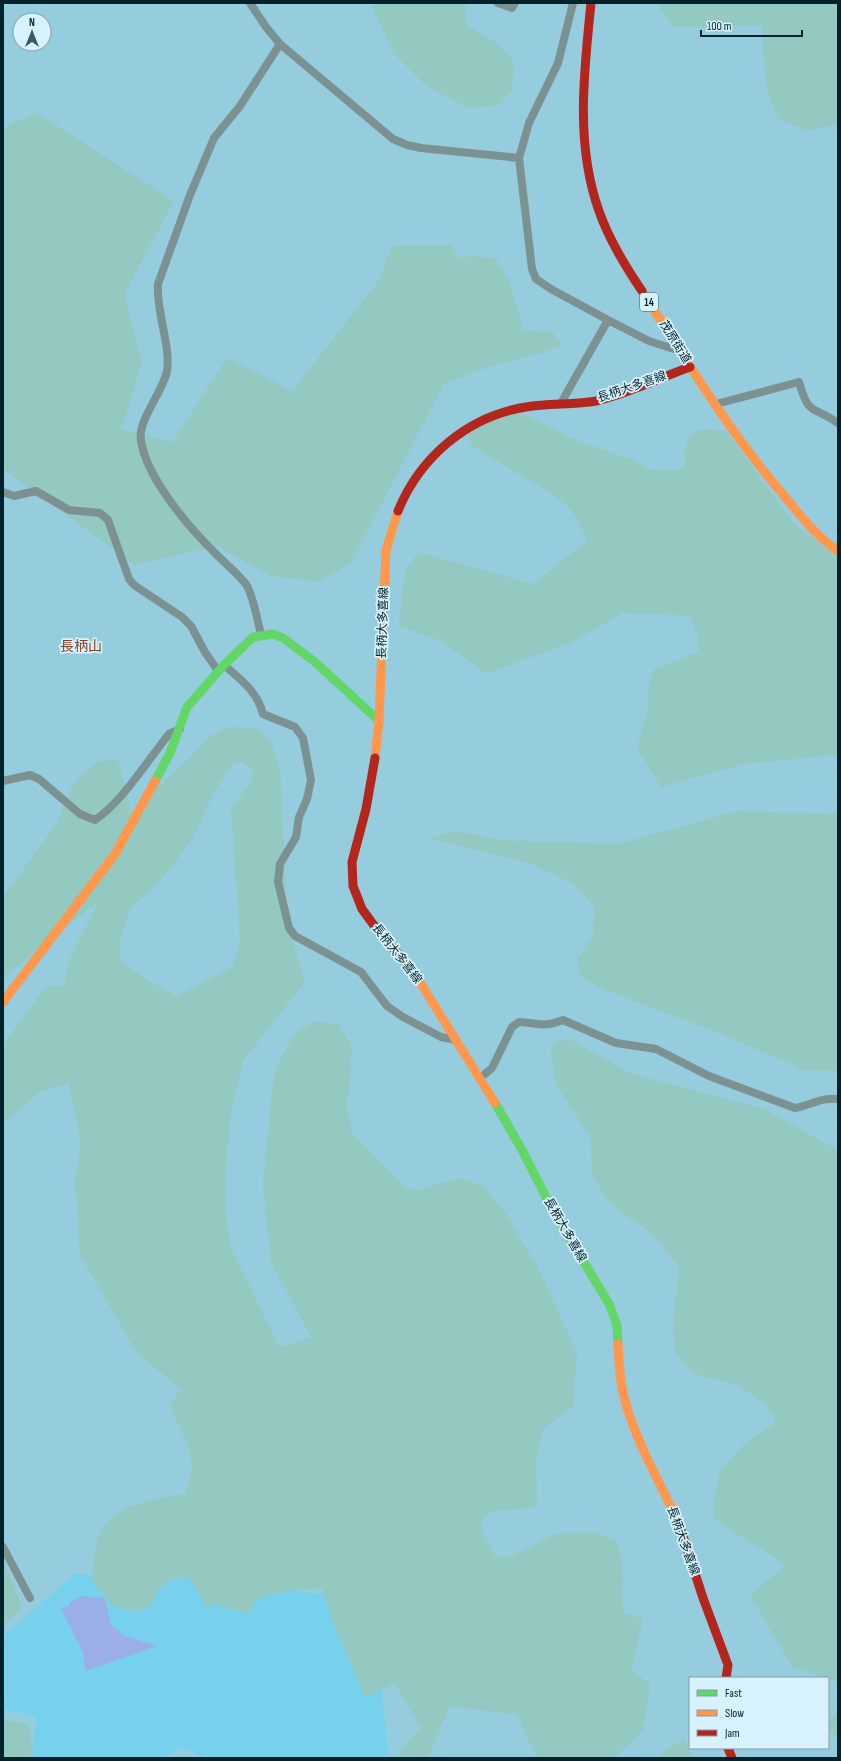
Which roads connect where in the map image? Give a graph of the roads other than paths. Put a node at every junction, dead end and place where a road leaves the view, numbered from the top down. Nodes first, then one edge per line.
1 (250, 3) edge
2 (498, 3) edge
3 (515, 3) edge
4 (573, 3) edge
5 (591, 3) edge
6 (280, 44) junction
7 (519, 158) junction
8 (608, 320) junction
9 (681, 351) junction
10 (690, 367) junction
11 (561, 403) junction
12 (716, 404) junction
13 (838, 424) edge
14 (3, 492) edge
15 (838, 551) edge
16 (261, 635) junction
17 (221, 668) junction
18 (378, 721) junction
19 (180, 729) junction
20 (3, 781) edge
21 (3, 1002) edge
22 (456, 1040) junction
23 (480, 1078) junction
24 (838, 1099) edge
25 (3, 1548) edge
26 (30, 1598) dead end
27 (726, 1677) edge

1 - 6 street
2 - 3 street
4 - 7 street
5 - 9 main road, 茂原街道 / 14
6 - 7 street
6 - 16 street
7 - 8 street
8 - 9 street
8 - 11 street
9 - 10 main road, 茂原街道 / 14
10 - 11 main road, 長柄大多喜線
10 - 12 main road, 茂原街道 / 14
11 - 18 main road, 長柄大多喜線
12 - 13 street
12 - 15 main road, 茂原街道 / 14
14 - 17 street
16 - 17 main road
16 - 18 main road
17 - 19 main road
17 - 22 street
18 - 22 main road, 長柄大多喜線
19 - 20 street
19 - 21 main road
22 - 23 main road, 長柄大多喜線
23 - 24 street
23 - 27 main road, 長柄大多喜線
25 - 26 street

